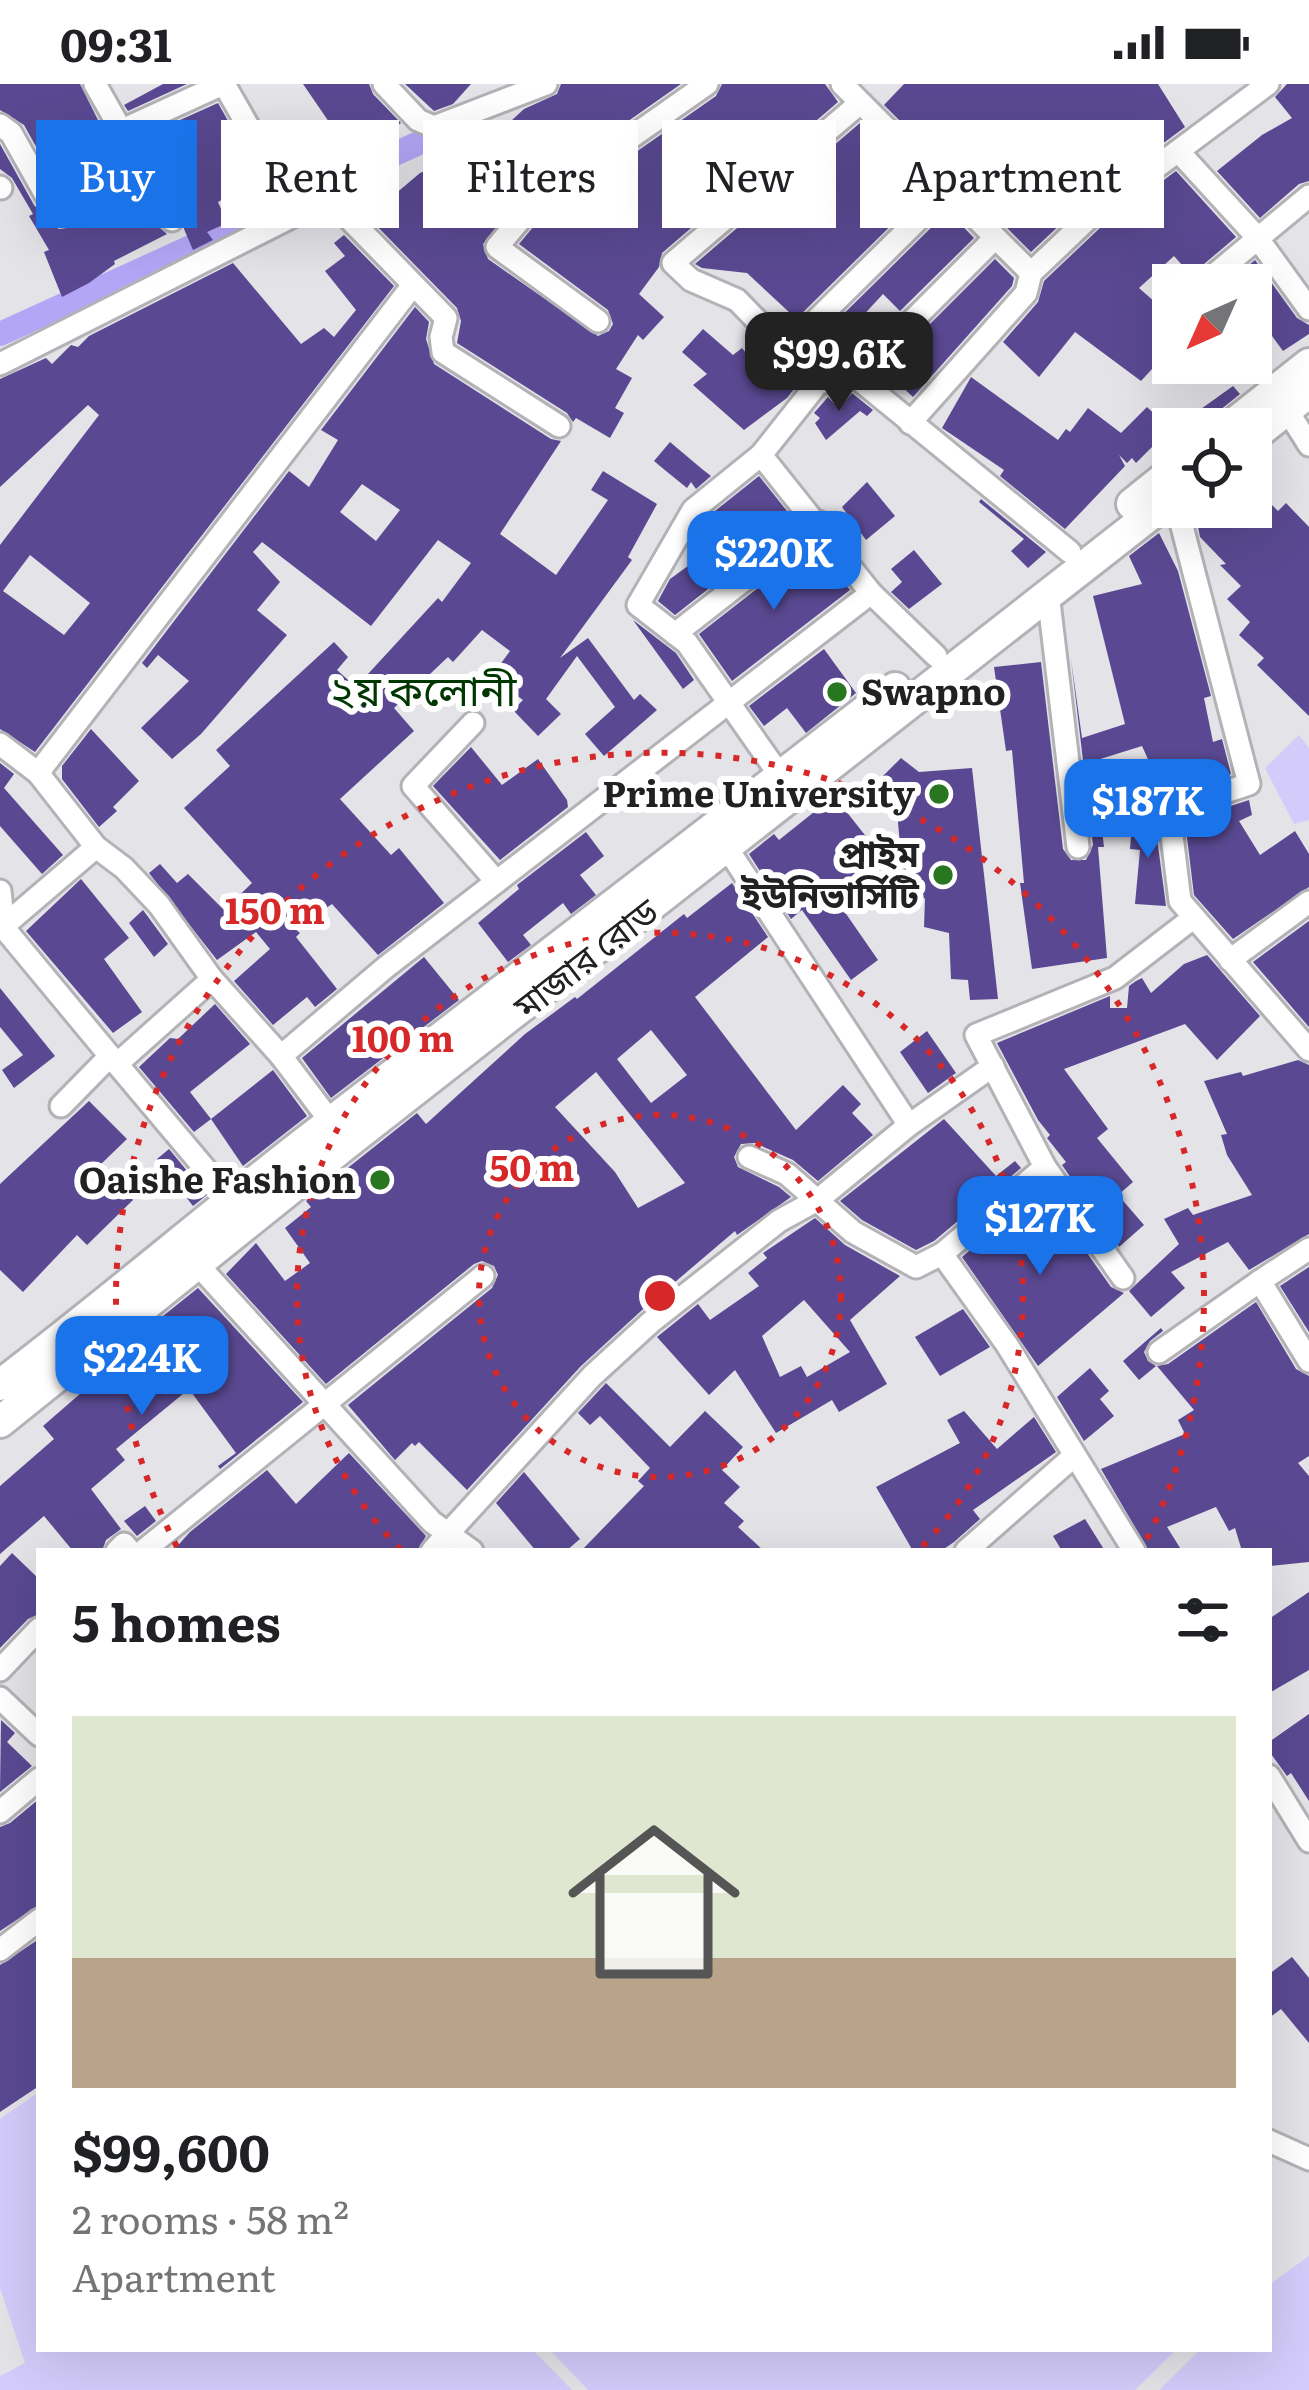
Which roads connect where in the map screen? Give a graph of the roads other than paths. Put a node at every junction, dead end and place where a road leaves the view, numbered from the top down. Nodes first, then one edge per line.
1 (95, 84) edge
2 (223, 84) edge
3 (384, 84) edge
4 (543, 84) edge
5 (707, 84) edge
6 (842, 84) edge
7 (1268, 84) edge
8 (860, 104) junction
9 (114, 120) edge
10 (144, 120) edge
11 (244, 120) edge
12 (876, 120) edge
13 (0, 125) edge
14 (1179, 152) junction
15 (36, 177) edge
16 (1309, 196) edge
17 (268, 228) edge
18 (358, 228) edge
19 (910, 228) edge
20 (983, 228) edge
21 (1256, 236) junction
22 (994, 239) junction
23 (1225, 264) edge
24 (1031, 273) junction
25 (413, 285) junction
26 (1309, 309) edge
27 (598, 321) dead end
28 (784, 352) junction
29 (0, 364) edge
30 (1309, 364) edge
31 (856, 377) junction
32 (818, 382) junction
33 (1298, 401) edge
34 (1253, 408) edge
35 (1272, 421) edge
36 (910, 423) junction
37 (559, 426) dead end
38 (1309, 445) edge
39 (761, 454) junction
40 (1152, 488) edge
41 (1152, 513) edge
42 (818, 522) junction
43 (1182, 528) edge
44 (1070, 552) junction
45 (871, 592) junction
46 (1048, 593) junction
47 (675, 634) junction
48 (936, 656) junction
49 (728, 704) junction
50 (473, 723) dead end
51 (0, 744) edge
52 (38, 773) junction
53 (781, 777) junction
54 (96, 847) junction
55 (1078, 847) dead end
56 (728, 848) junction
57 (496, 881) junction
58 (0, 891) edge
59 (1309, 902) edge
60 (1192, 918) junction
61 (2, 928) edge
62 (1230, 960) junction
63 (212, 979) junction
64 (1309, 1050) edge
65 (281, 1056) junction
66 (114, 1060) junction
67 (993, 1066) junction
68 (61, 1106) dead end
69 (331, 1122) junction
70 (909, 1125) junction
71 (749, 1157) dead end
72 (1045, 1167) junction
73 (819, 1199) junction
74 (233, 1202) junction
75 (1309, 1249) edge
76 (942, 1254) junction
77 (198, 1265) junction
78 (483, 1276) dead end
79 (1124, 1278) dead end
80 (1260, 1281) junction
81 (1159, 1352) dead end
82 (1309, 1361) edge
83 (0, 1384) edge
84 (325, 1407) junction
85 (0, 1422) edge
86 (1073, 1456) junction
87 (440, 1543) edge
88 (147, 1548) edge
89 (969, 1548) edge
90 (1131, 1548) edge
91 (36, 1632) edge
92 (0, 1670) edge
93 (0, 1698) edge
94 (36, 1733) edge
95 (1272, 1781) edge
96 (36, 1782) edge
97 (0, 1812) edge
98 (1309, 1841) edge
99 (36, 1922) edge
100 (0, 1950) edge
101 (1272, 2141) edge
102 (1309, 2159) edge

1 - 9 street
2 - 10 street
2 - 11 street
3 - 4 street
5 - 27 street
6 - 8 street
7 - 14 street
8 - 12 street
8 - 28 street
13 - 15 street
14 - 21 street
14 - 24 street
16 - 21 street
17 - 29 street
18 - 25 street
19 - 28 street
20 - 22 street
21 - 23 street
21 - 26 street
22 - 24 street
22 - 31 street
24 - 36 street
25 - 37 street
25 - 52 street
28 - 32 street
30 - 34 main road
31 - 32 street
31 - 36 street
32 - 39 street
33 - 35 main road
33 - 38 street
36 - 44 street
39 - 42 street
39 - 47 street
40 - 44 main road, মাজার রোড
41 - 46 main road, মাজার রোড
42 - 45 street
42 - 47 street
43 - 60 street
44 - 48 main road, মাজার রোড
45 - 48 street
45 - 49 street
46 - 55 street
46 - 56 main road, মাজার রোড
47 - 49 street
48 - 53 main road, মাজার রোড
49 - 53 street
49 - 57 street
50 - 57 street
51 - 52 street
52 - 54 street
53 - 69 main road, মাজার রোড
54 - 61 street
54 - 63 street
56 - 70 street
56 - 77 main road, মাজার রোড
57 - 65 street
58 - 61 street
59 - 62 street
60 - 62 street
60 - 67 street
61 - 66 street
62 - 64 street
63 - 65 street
63 - 66 street
65 - 69 street
66 - 68 street
66 - 74 street
67 - 70 street
67 - 72 street
69 - 74 main road, মাজার রোড
70 - 73 street
71 - 73 street
72 - 76 street
72 - 79 street
73 - 76 street
73 - 87 street
74 - 83 main road, মাজার রোড
75 - 80 street
76 - 86 street
77 - 84 street
77 - 85 main road, মাজার রোড
78 - 84 street
80 - 81 street
80 - 82 street
84 - 87 street
84 - 88 street
86 - 89 street
86 - 90 street
91 - 92 street
93 - 94 street
95 - 98 street
96 - 97 street
99 - 100 street
101 - 102 street

